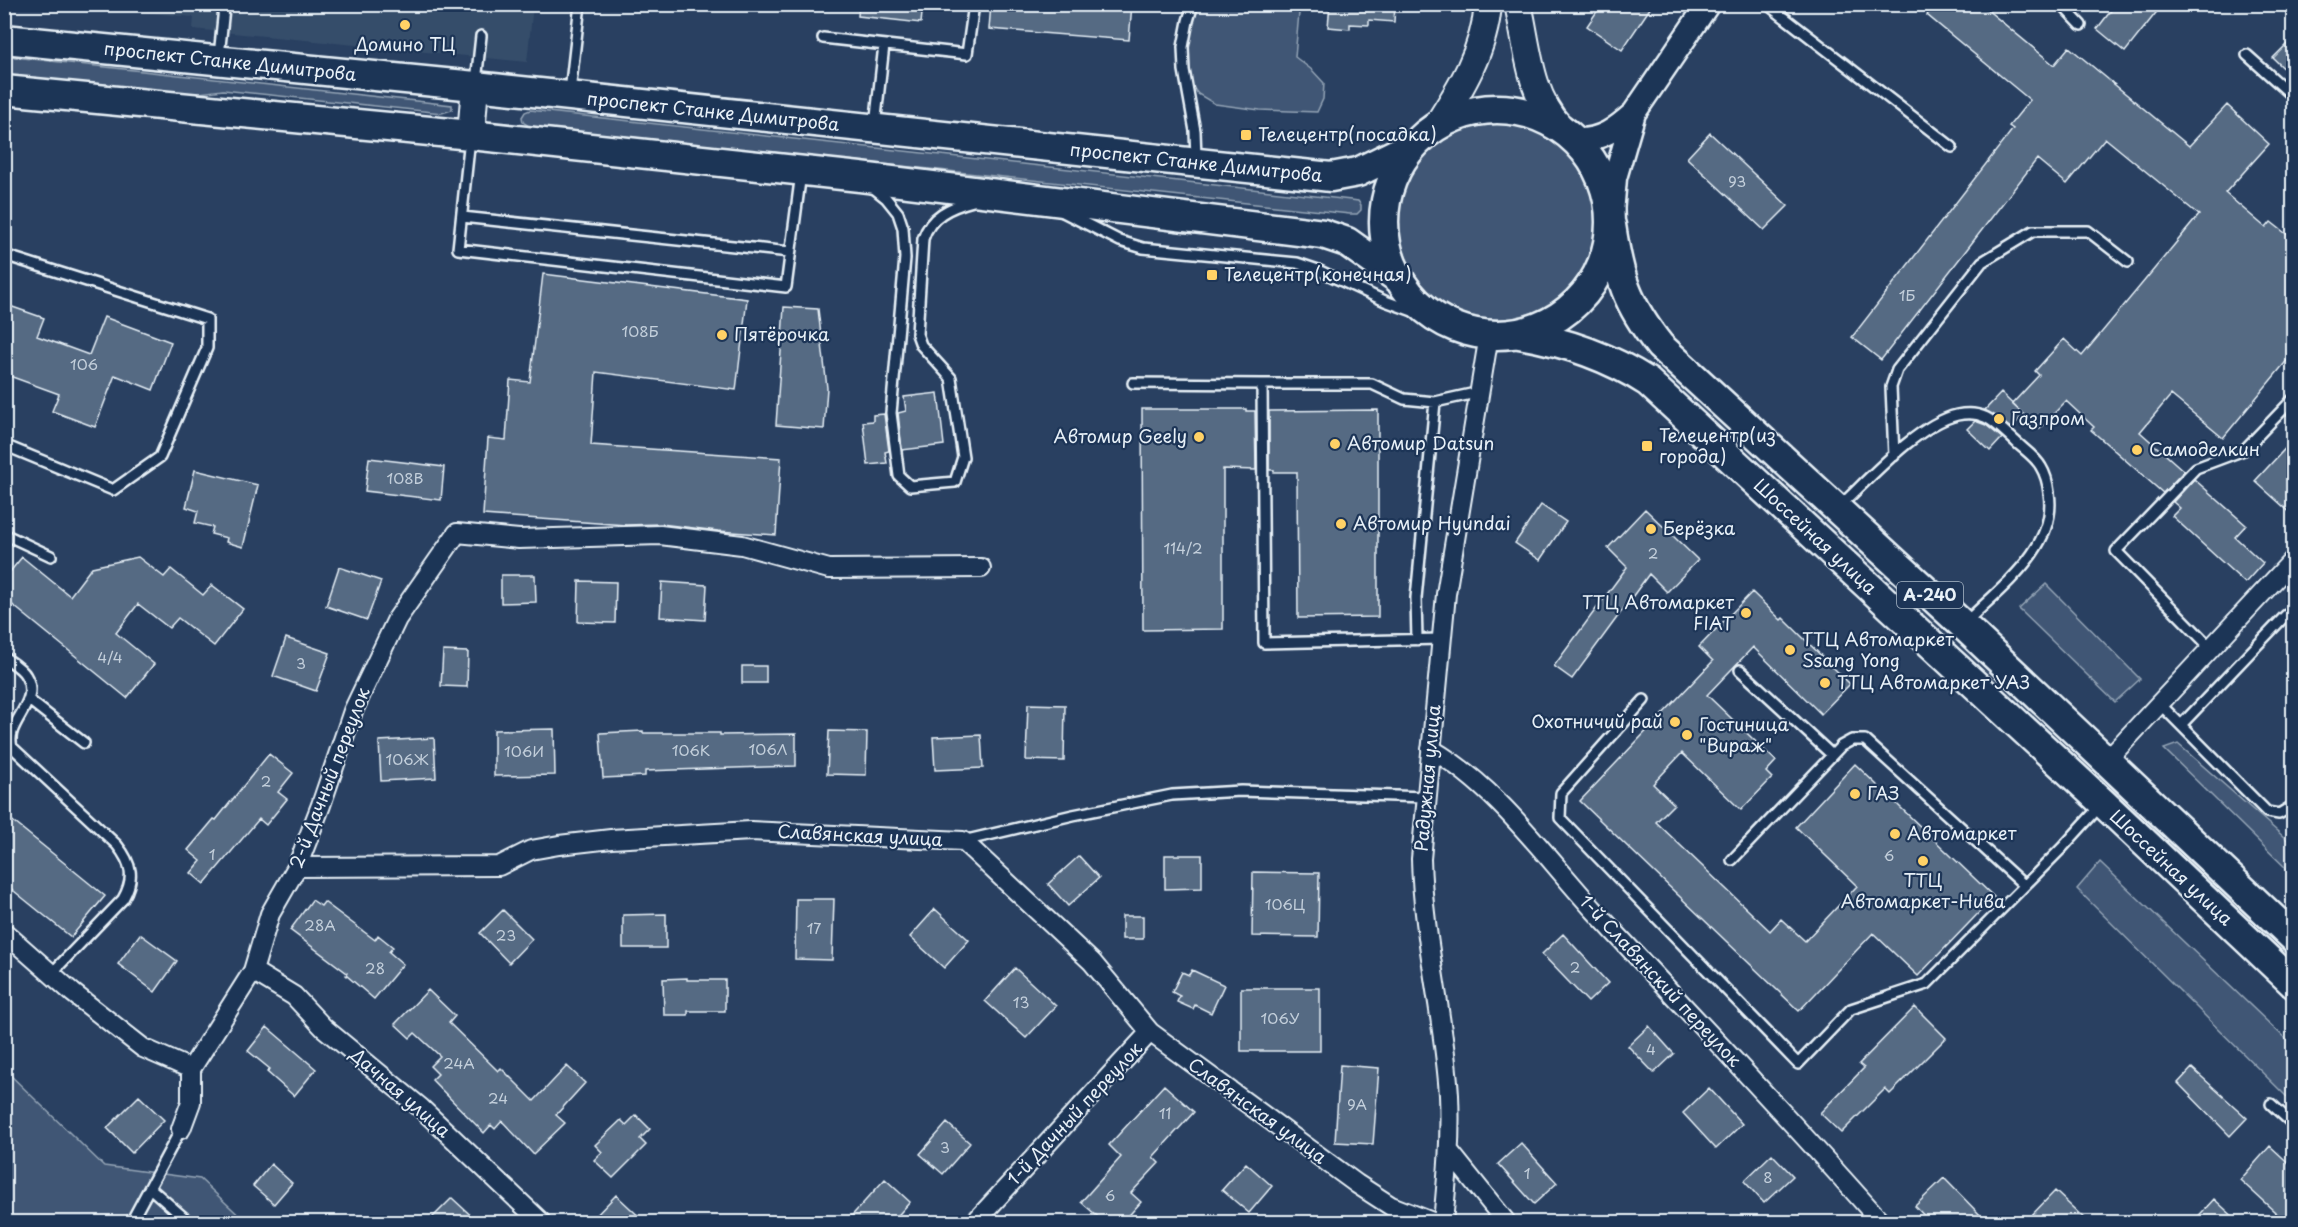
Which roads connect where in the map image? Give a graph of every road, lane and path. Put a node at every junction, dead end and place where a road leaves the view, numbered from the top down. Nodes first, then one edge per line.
1 (580, 4) edge
2 (974, 4) edge
3 (1193, 4) edge
4 (1488, 4) edge
5 (1518, 4) edge
6 (1708, 4) edge
7 (1767, 4) edge
8 (2061, 4) edge
9 (224, 8) dead end
10 (2081, 26) dead end
11 (481, 36) dead end
12 (823, 38) dead end
13 (4, 39) edge
14 (884, 45) junction
15 (2247, 55) dead end
16 (218, 60) junction
17 (476, 86) junction
18 (4, 90) edge
19 (569, 96) junction
20 (2294, 97) edge
21 (1634, 113) junction
22 (874, 129) junction
23 (1568, 134) junction
24 (471, 135) junction
25 (1425, 135) junction
26 (1952, 147) dead end
27 (1197, 164) junction
28 (801, 171) junction
29 (860, 177) junction
30 (997, 194) junction
31 (1037, 199) junction
32 (462, 217) junction
33 (1611, 225) junction
34 (790, 252) junction
35 (4, 255) edge
36 (2128, 262) dead end
37 (1399, 279) junction
38 (1443, 322) junction
39 (1519, 334) junction
40 (1489, 335) junction
41 (1133, 382) dead end
42 (1262, 384) junction
43 (1480, 392) junction
44 (2294, 398) edge
45 (1435, 402) junction
46 (4, 445) edge
47 (1894, 456) junction
48 (1837, 510) junction
49 (4, 534) edge
50 (51, 556) dead end
51 (2294, 559) edge
52 (981, 568) dead end
53 (2294, 613) edge
54 (1963, 625) junction
55 (1441, 639) junction
56 (1416, 640) junction
57 (2210, 647) junction
58 (4, 657) edge
59 (1740, 670) dead end
60 (29, 700) junction
61 (1644, 700) dead end
62 (2160, 704) junction
63 (2181, 725) junction
64 (84, 743) dead end
65 (1431, 749) junction
66 (1832, 755) junction
67 (2106, 761) junction
68 (1426, 797) junction
69 (2103, 803) junction
70 (2294, 805) edge
71 (963, 841) junction
72 (1732, 860) dead end
73 (297, 867) junction
74 (2024, 885) junction
75 (4, 932) edge
76 (2294, 938) edge
77 (253, 971) junction
78 (52, 973) junction
79 (2294, 984) edge
80 (1150, 1032) junction
81 (191, 1069) junction
82 (2271, 1104) dead end
83 (2294, 1125) edge
84 (182, 1129) joint
85 (1450, 1152) junction
86 (150, 1188) junction
87 (131, 1222) edge
88 (189, 1222) edge
89 (541, 1222) edge
90 (975, 1222) edge
91 (1432, 1222) edge
92 (1443, 1222) edge
93 (1506, 1222) edge
94 (1881, 1222) edge

1 - 19 lane
2 - 14 lane
3 - 27 lane
4 - 25 main road
5 - 23 main road
6 - 21 street
7 - 26 lane
8 - 10 lane
9 - 16 lane
11 - 17 lane
12 - 14 lane
13 - 16 main road, проспект Станке Димитрова
14 - 22 lane
15 - 20 lane
16 - 17 main road, проспект Станке Димитрова
17 - 19 main road, проспект Станке Димитрова
17 - 24 main road
18 - 24 main road
19 - 22 main road, проспект Станке Димитрова
21 - 23 street
21 - 33 street
22 - 27 main road, проспект Станке Димитрова
23 - 25 main road, проспект Станке Димитрова
23 - 33 main road, Шоссейная улица
24 - 28 main road
24 - 32 lane
25 - 27 main road, проспект Станке Димитрова
25 - 37 main road
28 - 29 main road
28 - 34 lane
29 - 30 main road
29 - 30 lane
30 - 31 main road
31 - 37 main road
31 - 38 lane
32 - 34 lane
32 - 34 lane
33 - 39 main road
33 - 48 main road, Шоссейная улица / А-240
35 - 46 lane
36 - 47 lane
37 - 38 main road
38 - 40 main road
39 - 40 main road
39 - 69 main road, Шоссейная улица / А-240
40 - 43 street, Радужная улица
41 - 42 lane
42 - 45 lane
42 - 56 lane
43 - 45 lane
43 - 55 street, Радужная улица
44 - 57 lane
45 - 56 lane
47 - 48 lane
47 - 54 lane
48 - 54 main road, Шоссейная улица / А-240
49 - 50 lane
51 - 57 street
52 - 73 street, 2-й Дачный переулок
53 - 63 lane
54 - 67 main road, Шоссейная улица / А-240
55 - 56 lane
55 - 65 street, Радужная улица
57 - 62 street
58 - 60 lane
59 - 66 lane
60 - 64 lane
60 - 78 lane
61 - 74 lane
62 - 63 lane
62 - 67 street
63 - 70 lane
65 - 68 street, Радужная улица
65 - 94 street, 1-й Славянский переулок
66 - 72 lane
66 - 74 lane
67 - 76 main road, Шоссейная улица / А-240
68 - 71 lane
68 - 85 street, Радужная улица
69 - 74 lane
69 - 79 main road, Шоссейная улица / А-240
71 - 73 street, Славянская улица
71 - 80 street, Славянская улица
73 - 77 street, 2-й Дачный переулок
75 - 78 street
77 - 81 street, 2-й Дачный переулок
77 - 89 street, Дачная улица
78 - 81 street
80 - 90 street, 1-й Дачный переулок
80 - 91 street, Славянская улица
81 - 84 street
82 - 83 lane
84 - 86 lane
85 - 92 street, Радужная улица
85 - 93 street
86 - 87 lane
86 - 88 lane

